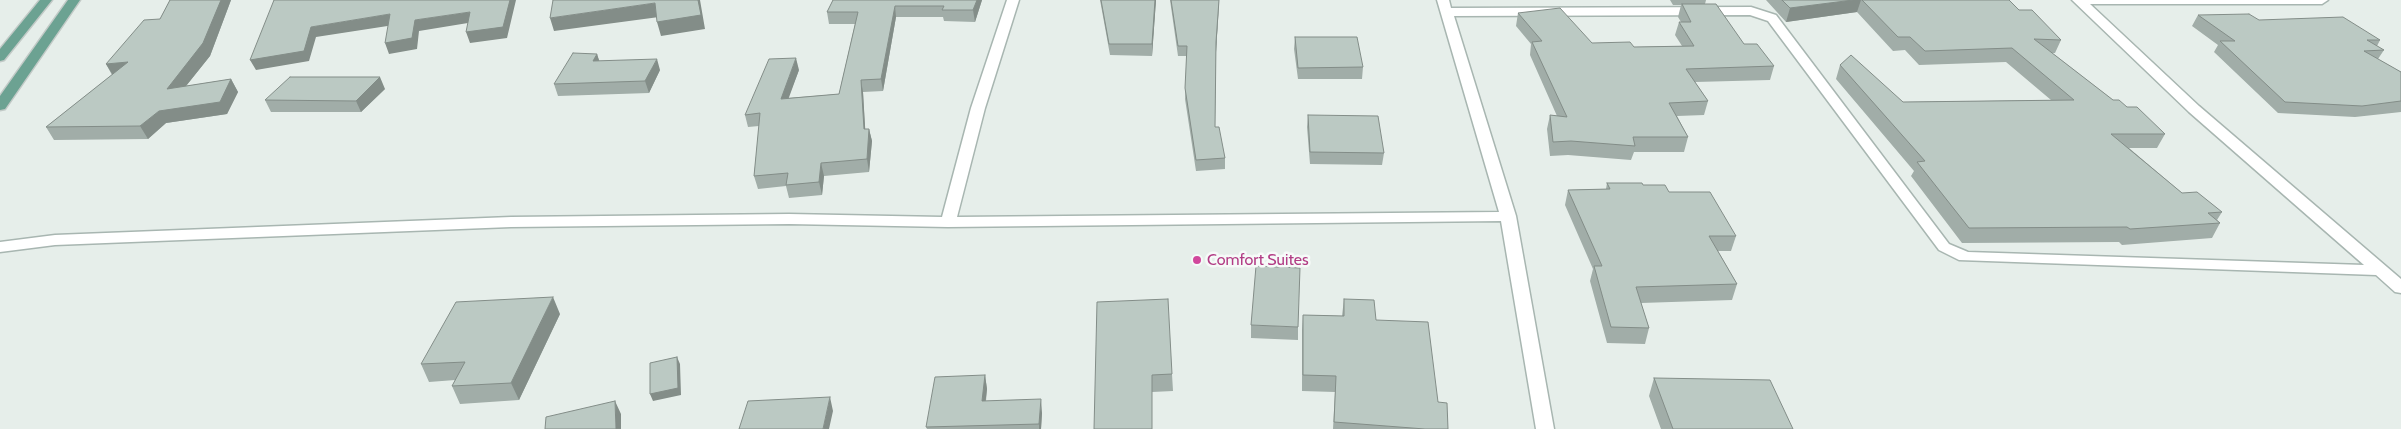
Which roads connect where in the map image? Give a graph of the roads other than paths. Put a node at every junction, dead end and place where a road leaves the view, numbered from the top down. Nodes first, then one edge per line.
1 (47, 0) edge
2 (74, 0) edge
3 (1013, 0) edge
4 (2078, 0) edge
5 (2322, 0) edge
6 (1444, 6) edge
7 (0, 57) edge
8 (0, 106) edge
9 (1508, 216) junction
10 (948, 222) junction
11 (0, 246) edge
12 (2378, 270) junction
13 (2401, 288) edge
14 (1545, 429) edge

1 - 7 main road
2 - 8 main road
3 - 10 street
4 - 5 street
4 - 12 street
6 - 9 street
6 - 12 street
9 - 10 street
9 - 14 street
10 - 11 street
12 - 13 street

